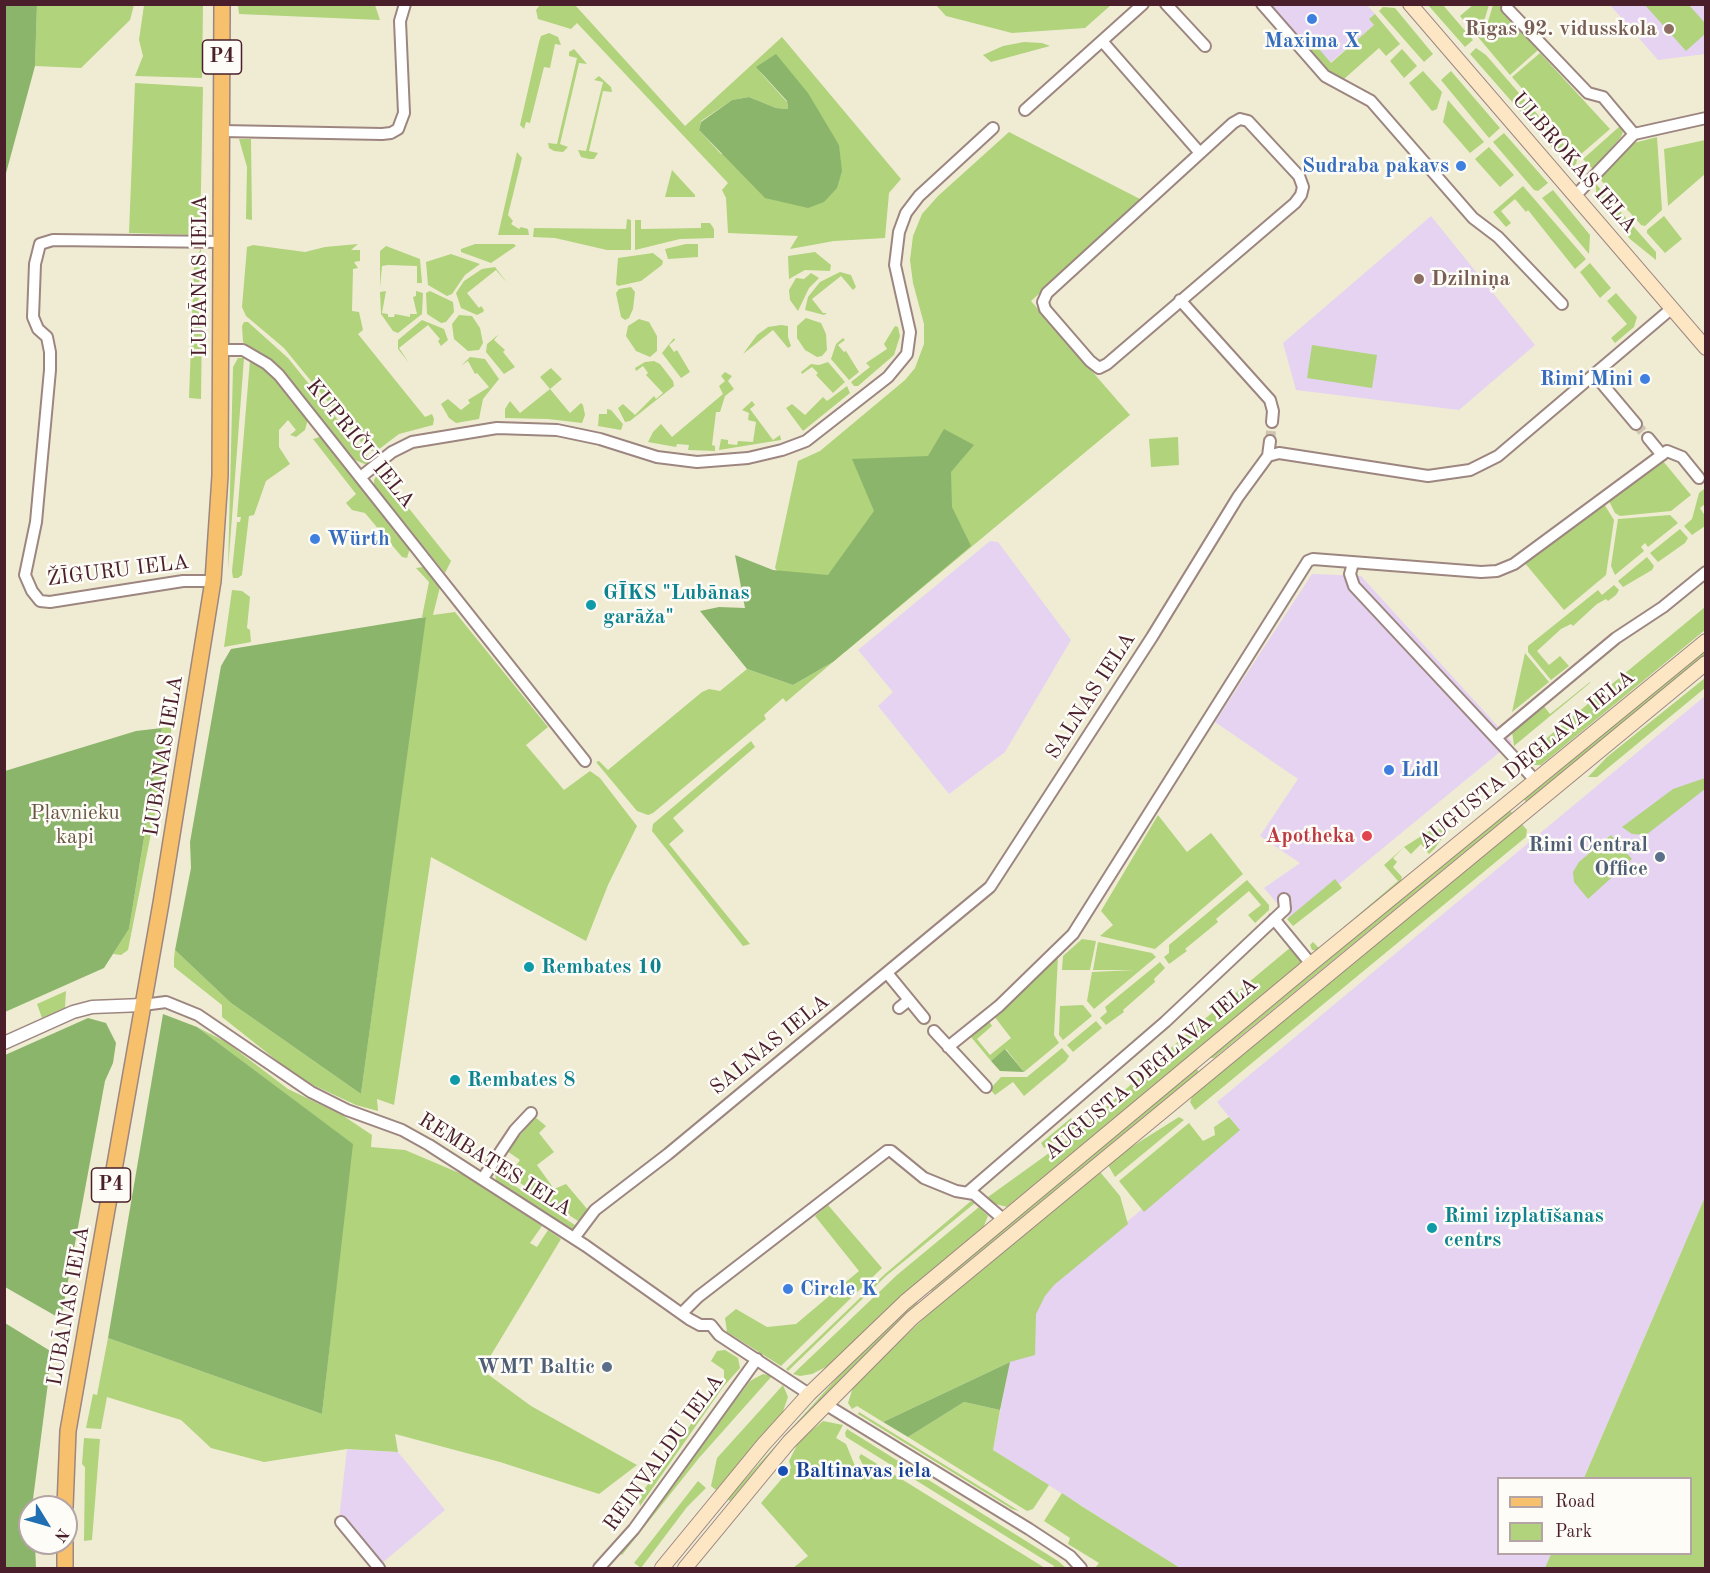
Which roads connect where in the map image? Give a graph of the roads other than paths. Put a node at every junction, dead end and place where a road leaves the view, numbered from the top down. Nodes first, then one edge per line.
1 (222, 4) edge
2 (405, 4) edge
3 (1143, 4) edge
4 (1166, 4) edge
5 (1262, 4) edge
6 (1410, 4) edge
7 (1508, 8) dead end
8 (1102, 41) junction
9 (1205, 46) dead end
10 (1025, 110) dead end
11 (1706, 118) edge
12 (993, 128) dead end
13 (222, 131) junction
14 (1634, 134) junction
15 (1200, 153) junction
16 (1575, 196) junction
17 (222, 242) junction
18 (1180, 300) junction
19 (1562, 304) dead end
20 (1671, 309) junction
21 (1706, 348) edge
22 (221, 350) junction
23 (1594, 374) junction
24 (1272, 422) tunnel mouth
25 (1636, 424) tunnel mouth
26 (1648, 438) tunnel mouth
27 (1270, 441) tunnel mouth
28 (1662, 455) junction
29 (1268, 456) junction
30 (362, 477) junction
31 (1699, 478) dead end
32 (1353, 562) junction
33 (1706, 572) edge
34 (213, 581) junction
35 (1706, 640) edge
36 (1706, 663) edge
37 (1496, 738) junction
38 (585, 761) dead end
39 (1535, 780) junction
40 (1284, 899) dead end
41 (1274, 920) junction
42 (1311, 964) junction
43 (886, 973) junction
44 (909, 1000) junction
45 (143, 1005) junction
46 (899, 1008) dead end
47 (924, 1018) dead end
48 (934, 1031) dead end
49 (4, 1043) edge
50 (948, 1047) junction
51 (986, 1087) dead end
52 (531, 1113) dead end
53 (483, 1178) junction
54 (968, 1192) junction
55 (1003, 1219) junction
56 (574, 1238) junction
57 (918, 1290) junction
58 (929, 1303) junction
59 (682, 1313) junction
60 (758, 1359) junction
61 (809, 1394) junction
62 (825, 1404) junction
63 (65, 1495) edge
64 (341, 1522) dead end
65 (689, 1567) edge
66 (379, 1569) edge
67 (598, 1569) edge
68 (662, 1569) edge
69 (1081, 1569) edge

1 - 13 main road, LUBĀNAS IELA / P4
2 - 13 street
3 - 8 street
4 - 9 street
5 - 19 street
6 - 16 main road, ULBROKAS IELA
7 - 14 street
8 - 10 street
8 - 15 street
11 - 14 street
12 - 30 street
13 - 17 main road, LUBĀNAS IELA / P4
14 - 16 street
15 - 18 street
15 - 18 street
16 - 20 main road, ULBROKAS IELA
17 - 22 main road, LUBĀNAS IELA / P4
17 - 34 street, ŽĪGURU IELA
18 - 24 street
20 - 21 main road, ULBROKAS IELA
20 - 23 street
22 - 30 street, KUPRIČU IELA
22 - 34 main road, LUBĀNAS IELA / P4
23 - 25 street
23 - 29 street
26 - 28 street
27 - 29 street
28 - 31 street
28 - 32 street
29 - 43 street, SALNAS IELA
30 - 38 street, KUPRIČU IELA
32 - 37 street
32 - 50 street
33 - 37 street
34 - 45 main road, LUBĀNAS IELA / P4
35 - 39 main road, AUGUSTA DEGLAVA IELA
36 - 58 main road, AUGUSTA DEGLAVA IELA
37 - 39 street
39 - 42 main road, AUGUSTA DEGLAVA IELA
40 - 41 street
41 - 42 street
41 - 54 street
42 - 55 main road, AUGUSTA DEGLAVA IELA
43 - 44 street
43 - 56 street, SALNAS IELA
44 - 46 street
44 - 47 street
45 - 49 street
45 - 53 street, REMBATES IELA
45 - 63 main road, LUBĀNAS IELA / P4
48 - 50 street
50 - 51 street
52 - 53 street
53 - 56 street, REMBATES IELA
54 - 55 street
54 - 59 street
55 - 57 main road, AUGUSTA DEGLAVA IELA
56 - 59 street, REMBATES IELA
57 - 58 main road
57 - 61 main road, AUGUSTA DEGLAVA IELA
58 - 62 main road, AUGUSTA DEGLAVA IELA
59 - 60 street, REMBATES IELA
60 - 61 street, REMBATES IELA
60 - 67 street, REINVALDU IELA
61 - 68 main road, AUGUSTA DEGLAVA IELA
62 - 65 main road, AUGUSTA DEGLAVA IELA
62 - 69 street
64 - 66 street

